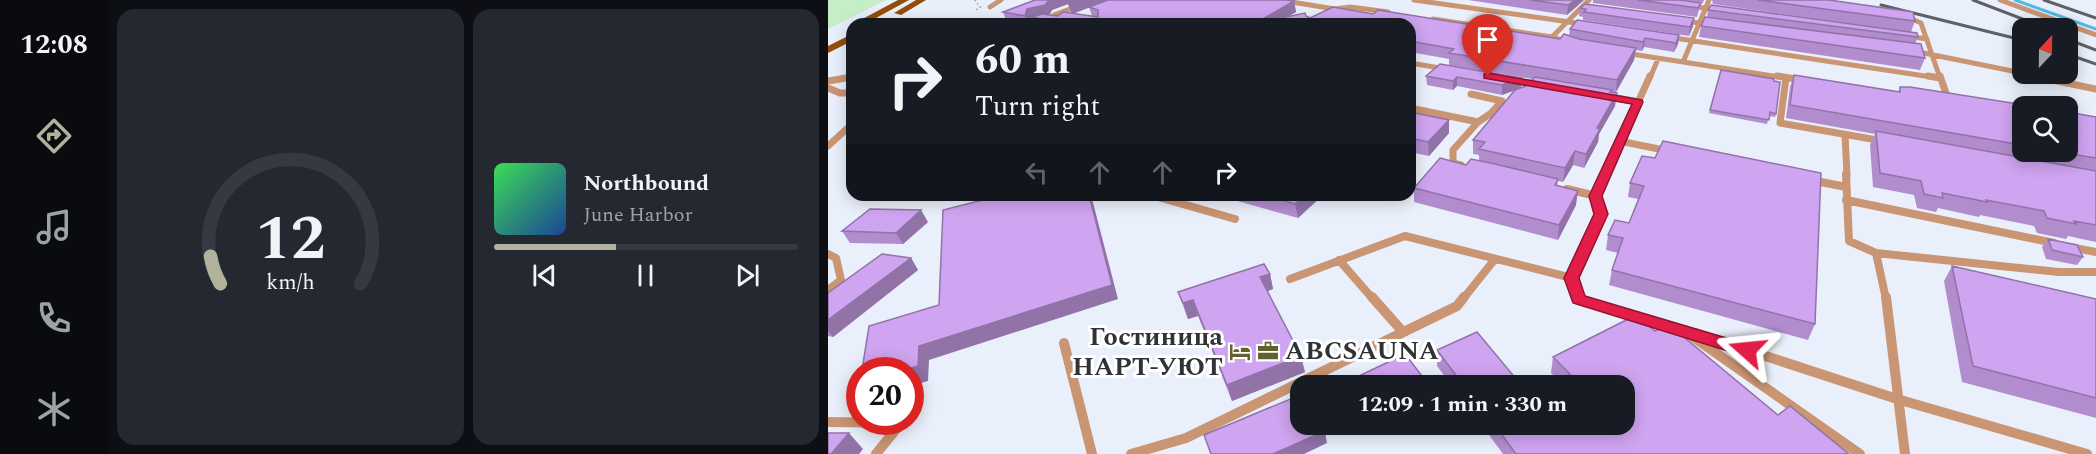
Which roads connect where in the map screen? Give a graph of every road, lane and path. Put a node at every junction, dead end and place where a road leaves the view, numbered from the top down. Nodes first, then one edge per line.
1 (905, 0) edge
2 (922, 0) edge
3 (1001, 0) edge
4 (1094, 0) edge
5 (1279, 0) edge
6 (1360, 0) edge
7 (1414, 0) edge
8 (1589, 0) edge
9 (1709, 0) edge
10 (2000, 0) edge
11 (1682, 5) edge
12 (990, 7) dead end
13 (1350, 7) junction
14 (1583, 7) junction
15 (1706, 8) junction
16 (1335, 9) junction
17 (1595, 9) edge
18 (1728, 11) edge
19 (1395, 13) edge
20 (1327, 14) edge
21 (1894, 14) edge
22 (870, 18) edge
23 (888, 18) edge
24 (1067, 18) edge
25 (1429, 18) edge
26 (1676, 20) edge
27 (1568, 22) junction
28 (1700, 24) junction
29 (1590, 25) edge
30 (1721, 25) edge
31 (846, 30) edge
32 (1658, 35) edge
33 (2096, 35) edge
34 (1905, 36) edge
35 (1552, 37) junction
36 (1927, 39) junction
37 (828, 40) edge
38 (846, 40) edge
39 (1692, 40) junction
40 (1579, 46) edge
41 (828, 50) edge
42 (1907, 50) edge
43 (1613, 51) edge
44 (1931, 53) junction
45 (1658, 59) junction
46 (1683, 62) junction
47 (1416, 64) edge
48 (1455, 70) edge
49 (2012, 72) edge
50 (846, 78) edge
51 (1499, 78) edge
52 (1786, 78) junction
53 (1940, 78) junction
54 (828, 81) edge
55 (1810, 81) edge
56 (2071, 84) edge
57 (1553, 87) edge
58 (828, 88) edge
59 (2096, 89) edge
60 (846, 93) edge
61 (1471, 94) dead end
62 (1596, 95) edge
63 (1935, 96) edge
64 (1947, 96) junction
65 (1958, 98) edge
66 (1512, 99) edge
67 (1502, 101) junction
68 (1638, 102) junction
69 (1416, 109) edge
70 (1478, 122) junction
71 (846, 130) edge
72 (1845, 135) junction
73 (1619, 141) junction
74 (1891, 143) edge
75 (828, 146) edge
76 (1676, 152) edge
77 (1475, 168) edge
78 (1800, 178) edge
79 (1846, 187) junction
80 (1563, 188) edge
81 (1596, 196) junction
82 (1846, 200) junction
83 (1172, 201) edge
84 (1235, 219) dead end
85 (2096, 252) edge
86 (1876, 253) junction
87 (828, 254) edge
88 (1495, 259) junction
89 (1339, 260) junction
90 (2096, 272) edge
91 (1572, 278) junction
92 (1290, 279) dead end
93 (828, 290) edge
94 (1683, 330) junction
95 (1403, 332) junction
96 (1064, 343) dead end
97 (1897, 399) junction
98 (828, 422) edge
99 (876, 454) edge
100 (1092, 454) edge
101 (1131, 454) edge
102 (1860, 454) edge
103 (1905, 454) edge
104 (2087, 454) edge

1 - 22 main road
2 - 23 main road
3 - 12 lane
4 - 24 lane
5 - 16 lane
6 - 13 lane
7 - 27 lane
8 - 14 lane
9 - 15 lane
10 - 33 lane
11 - 15 lane
13 - 16 lane
13 - 19 lane
14 - 17 lane
14 - 27 lane
15 - 18 lane
15 - 28 lane
16 - 20 lane
21 - 36 lane
25 - 35 lane
26 - 28 lane
27 - 29 lane
27 - 35 lane
28 - 30 lane
28 - 39 lane
31 - 37 main road
32 - 39 lane
34 - 36 lane
35 - 40 lane
36 - 44 lane
38 - 41 main road
39 - 46 lane
39 - 53 lane
42 - 44 lane
43 - 45 lane
44 - 49 lane
44 - 53 lane
45 - 46 lane
45 - 68 lane
46 - 52 lane
47 - 48 lane
50 - 54 lane
51 - 57 lane
52 - 55 lane
52 - 72 lane
53 - 64 lane
56 - 59 lane
58 - 60 lane
61 - 67 lane
62 - 68 lane
63 - 64 lane
64 - 65 lane
66 - 67 lane
67 - 70 lane
68 - 73 lane
69 - 70 lane
70 - 77 lane
71 - 75 lane
72 - 74 lane
72 - 79 lane
73 - 76 lane
73 - 81 lane
78 - 79 lane
79 - 82 lane
80 - 81 lane
81 - 91 lane
82 - 85 lane
82 - 86 lane
83 - 84 lane
86 - 90 lane
86 - 97 lane
87 - 93 lane
88 - 89 lane
88 - 91 lane
88 - 95 lane
89 - 92 lane
89 - 95 lane
91 - 94 lane
94 - 97 lane
94 - 102 lane
95 - 101 lane
96 - 100 lane
97 - 103 lane
97 - 104 lane
98 - 99 lane

